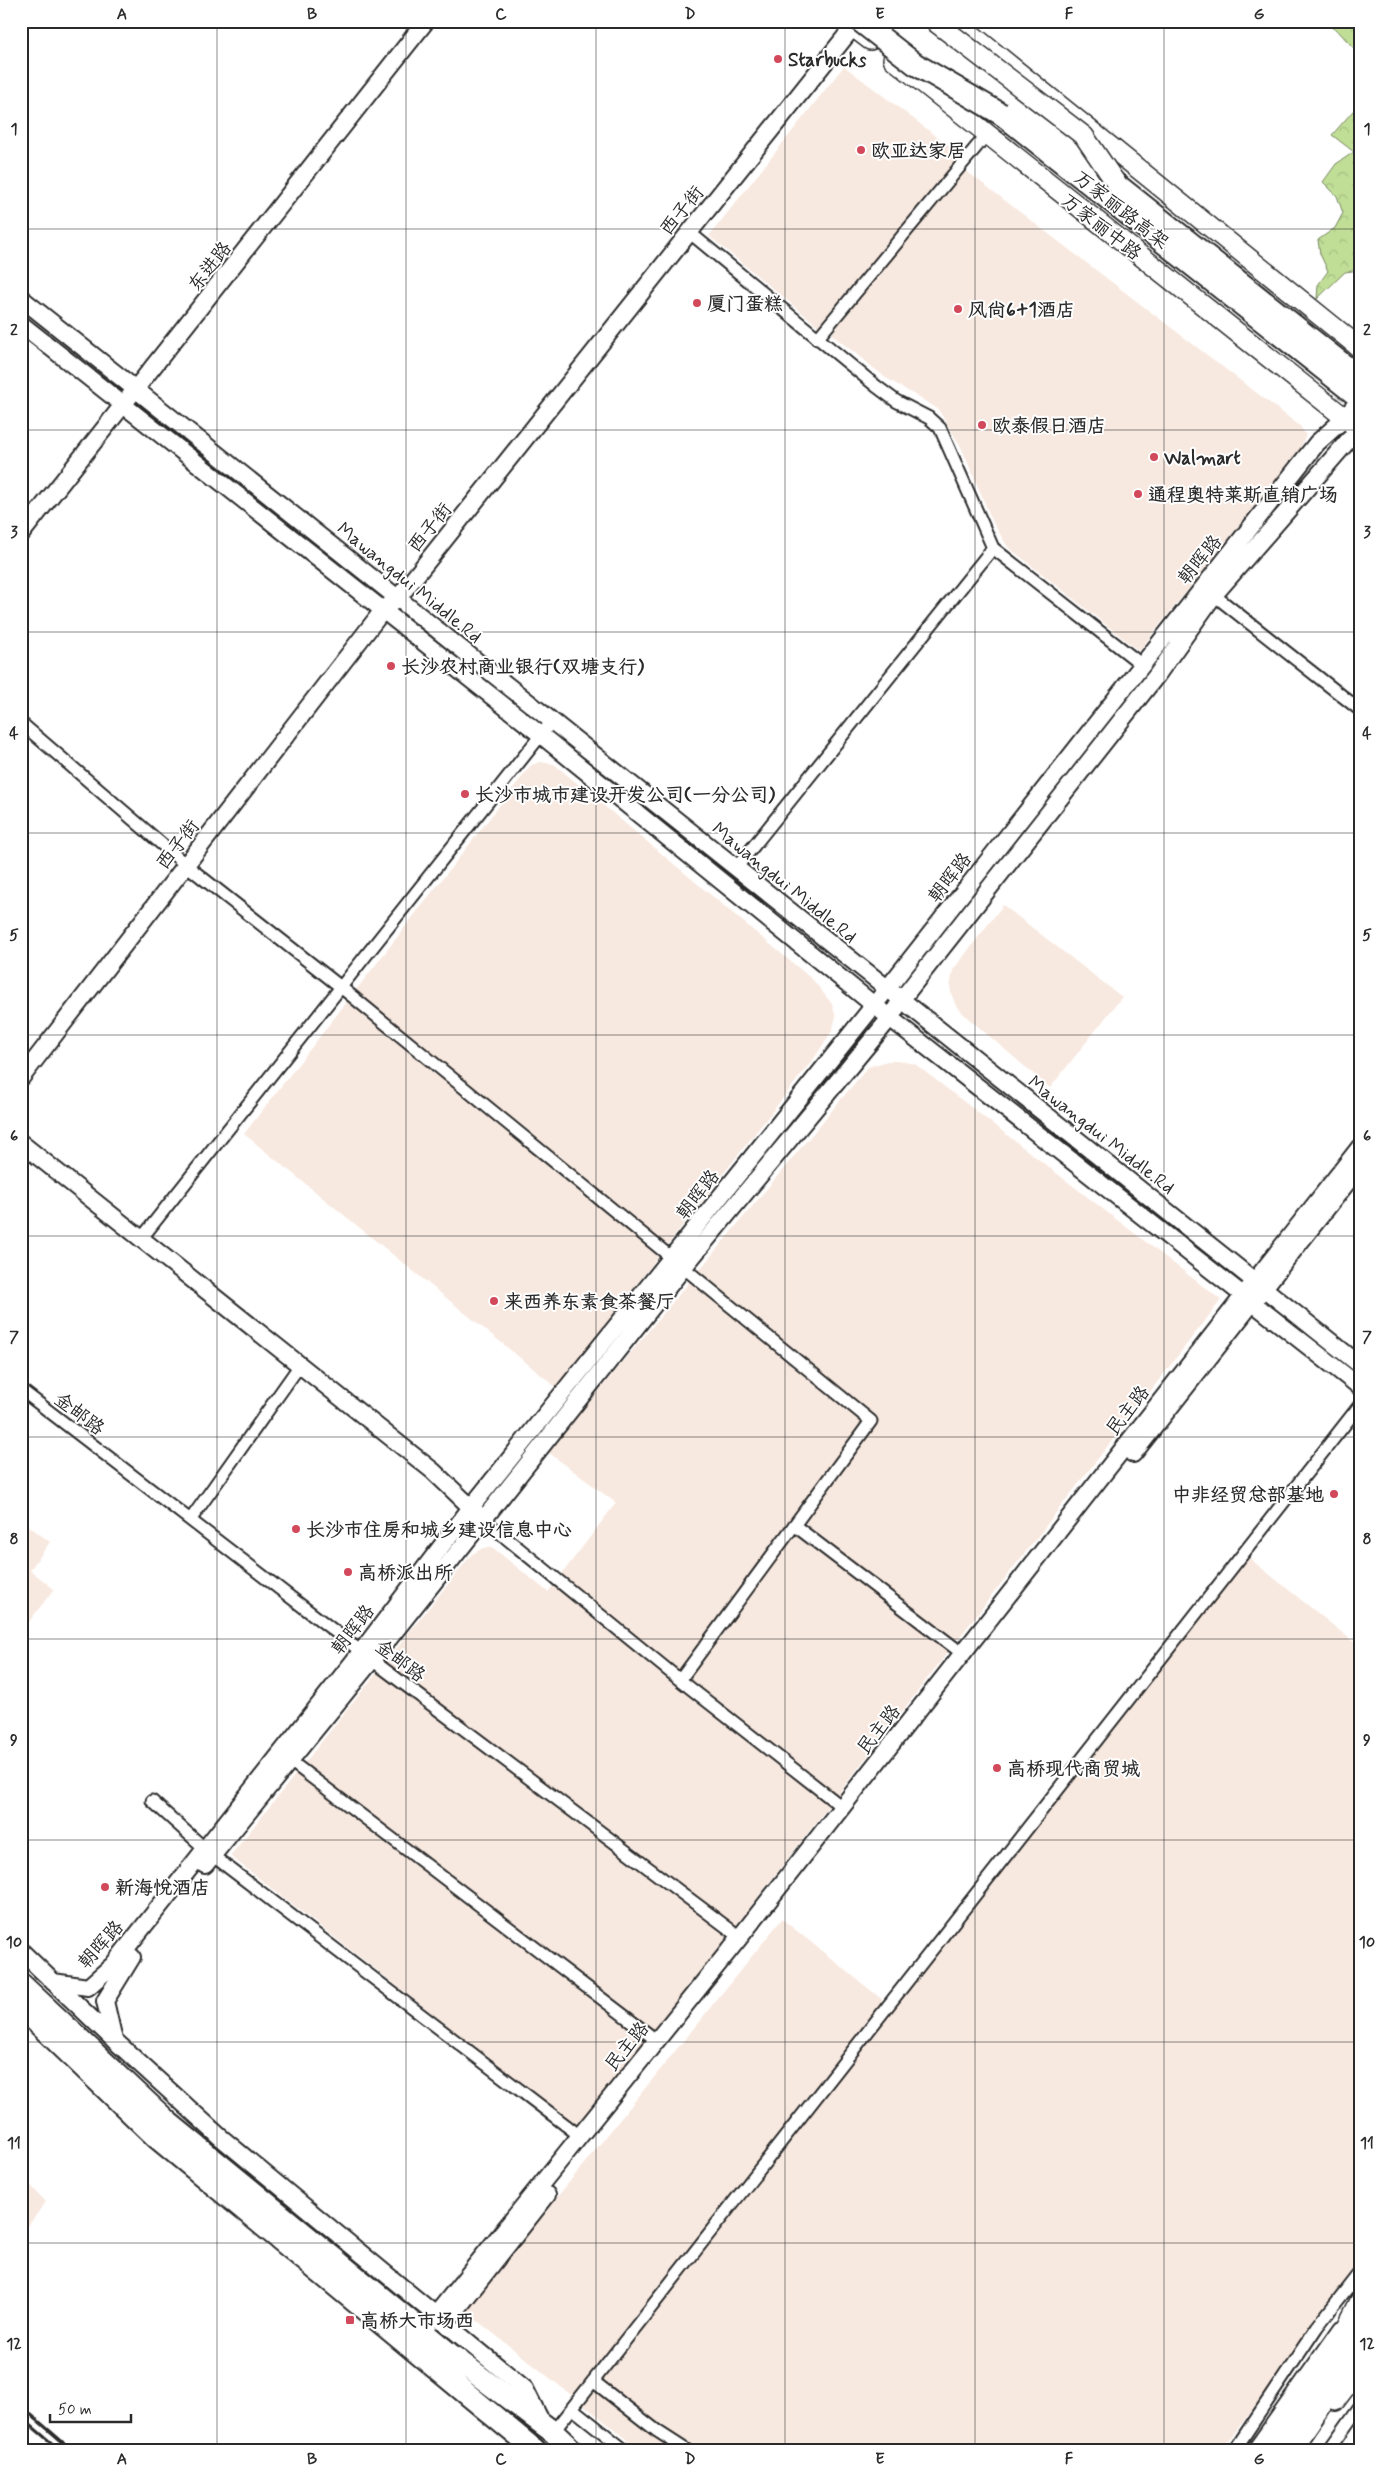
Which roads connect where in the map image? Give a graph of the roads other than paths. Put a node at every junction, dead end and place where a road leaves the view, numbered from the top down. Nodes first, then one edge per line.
1 (426, 21) edge
2 (884, 21) edge
3 (910, 21) edge
4 (934, 21) edge
5 (955, 21) edge
6 (853, 23) edge
7 (1001, 114) junction
8 (987, 134) junction
9 (1118, 186) junction
10 (689, 232) junction
11 (21, 298) edge
12 (21, 324) edge
13 (817, 339) junction
14 (1360, 348) edge
15 (1360, 378) edge
16 (137, 390) junction
17 (1360, 398) edge
18 (124, 404) junction
19 (1356, 426) edge
20 (21, 534) edge
21 (993, 548) junction
22 (1214, 596) junction
23 (398, 598) junction
24 (384, 610) junction
25 (1141, 664) junction
26 (1360, 710) edge
27 (552, 721) junction
28 (21, 723) edge
29 (541, 735) junction
30 (186, 865) junction
31 (736, 868) junction
32 (342, 988) junction
33 (886, 988) junction
34 (901, 1000) junction
35 (873, 1004) junction
36 (890, 1018) junction
37 (21, 1078) edge
38 (21, 1143) edge
39 (1360, 1147) edge
40 (1360, 1166) edge
41 (141, 1239) junction
42 (677, 1263) junction
43 (1259, 1285) junction
44 (1248, 1299) junction
45 (300, 1365) junction
46 (1360, 1365) edge
47 (1360, 1387) edge
48 (21, 1397) edge
49 (1360, 1405) edge
50 (472, 1506) junction
51 (191, 1519) junction
52 (484, 1520) junction
53 (794, 1525) junction
54 (964, 1654) junction
55 (366, 1656) junction
56 (680, 1680) junction
57 (289, 1760) junction
58 (152, 1801) dead end
59 (842, 1807) junction
60 (208, 1851) junction
61 (740, 1937) junction
62 (21, 1951) edge
63 (53, 1982) junction
64 (21, 1984) edge
65 (21, 2007) edge
66 (114, 2040) junction
67 (656, 2040) junction
68 (580, 2136) junction
69 (1360, 2272) edge
70 (1360, 2300) edge
71 (441, 2319) junction
72 (1360, 2323) edge
73 (422, 2332) junction
74 (1360, 2348) edge
75 (1360, 2368) edge
76 (1320, 2375) junction
77 (592, 2381) junction
78 (1360, 2406) edge
79 (572, 2408) junction
80 (548, 2429) junction
81 (536, 2451) edge
82 (573, 2451) edge
83 (590, 2451) edge
84 (626, 2451) edge
85 (688, 2451) edge
86 (1234, 2451) edge
87 (1253, 2451) edge
88 (1266, 2451) edge
89 (1289, 2451) edge
90 (1296, 2451) edge
91 (1328, 2451) edge

1 - 16 street, 东进路
2 - 7 highway, 万家丽路高架, bridge
3 - 9 highway, 万家丽路高架, bridge
4 - 9 main road, bridge
5 - 14 main road
6 - 7 highway, bridge
6 - 8 main road, 万家丽中路
6 - 10 street, 西子街
7 - 17 highway, 万家丽路高架
8 - 13 street
8 - 19 main road, 万家丽中路
9 - 15 highway, 万家丽路高架
10 - 13 street
10 - 23 street, 西子街
11 - 16 street, Mawangdui Middle.Rd
12 - 18 street, Mawangdui Middle.Rd
13 - 21 street
16 - 18 street, 东进路
16 - 23 street, Mawangdui Middle.Rd
17 - 19 street, 朝晖路
18 - 20 street, 东进路
18 - 24 street, Mawangdui Middle.Rd
19 - 22 street, 朝晖路
19 - 25 street, 朝晖路
21 - 25 street
21 - 31 street
22 - 26 street
22 - 34 street, 朝晖路
23 - 24 street, 西子街
23 - 27 street, Mawangdui Middle.Rd
24 - 29 street, Mawangdui Middle.Rd
24 - 30 street, 西子街
25 - 33 street, 朝晖路
27 - 29 street
27 - 31 street, Mawangdui Middle.Rd
28 - 30 street
29 - 32 street
29 - 35 street, Mawangdui Middle.Rd
30 - 32 street
30 - 37 street, 西子街
31 - 33 street, Mawangdui Middle.Rd
32 - 41 street
32 - 42 street
33 - 34 street, Mawangdui Middle.Rd
33 - 35 street, 朝晖路
34 - 36 street, 朝晖路
34 - 43 street, Mawangdui Middle.Rd
35 - 36 street, Mawangdui Middle.Rd
35 - 42 street, 朝晖路
36 - 42 street, 朝晖路
36 - 44 street, Mawangdui Middle.Rd
38 - 41 street
39 - 43 street, 民主路
40 - 43 street, 民主路
41 - 45 street
42 - 50 street, 朝晖路
42 - 52 street, 朝晖路
42 - 53 street
43 - 44 street, 民主路
43 - 46 street, Mawangdui Middle.Rd
44 - 47 street, Mawangdui Middle.Rd
44 - 54 street, 民主路
44 - 71 street, 民主路
45 - 50 street
45 - 51 street
48 - 51 street, 金邮路
49 - 77 street
50 - 52 street
50 - 55 street, 朝晖路
51 - 55 street, 金邮路
52 - 55 street, 朝晖路
52 - 56 street
53 - 54 street
53 - 56 street
54 - 59 street, 民主路
55 - 57 street, 朝晖路
55 - 60 street, 朝晖路
55 - 61 street, 金邮路
56 - 59 street
57 - 60 street, 朝晖路
57 - 67 street
58 - 60 street
59 - 61 street, 民主路
60 - 63 street, 朝晖路
60 - 66 street, 朝晖路
60 - 68 street
61 - 67 street, 民主路
62 - 63 street
63 - 66 street
64 - 73 highway
65 - 81 highway
66 - 71 street
67 - 68 street, 民主路
68 - 71 street, 民主路
69 - 86 street
70 - 76 main road
70 - 87 street
71 - 73 street, 民主路
71 - 80 street
72 - 76 highway
73 - 80 highway
74 - 89 highway
75 - 90 main road
76 - 87 street
76 - 88 highway
77 - 79 street
77 - 85 street
78 - 91 street
79 - 80 street
79 - 84 street
80 - 82 highway
80 - 83 highway

